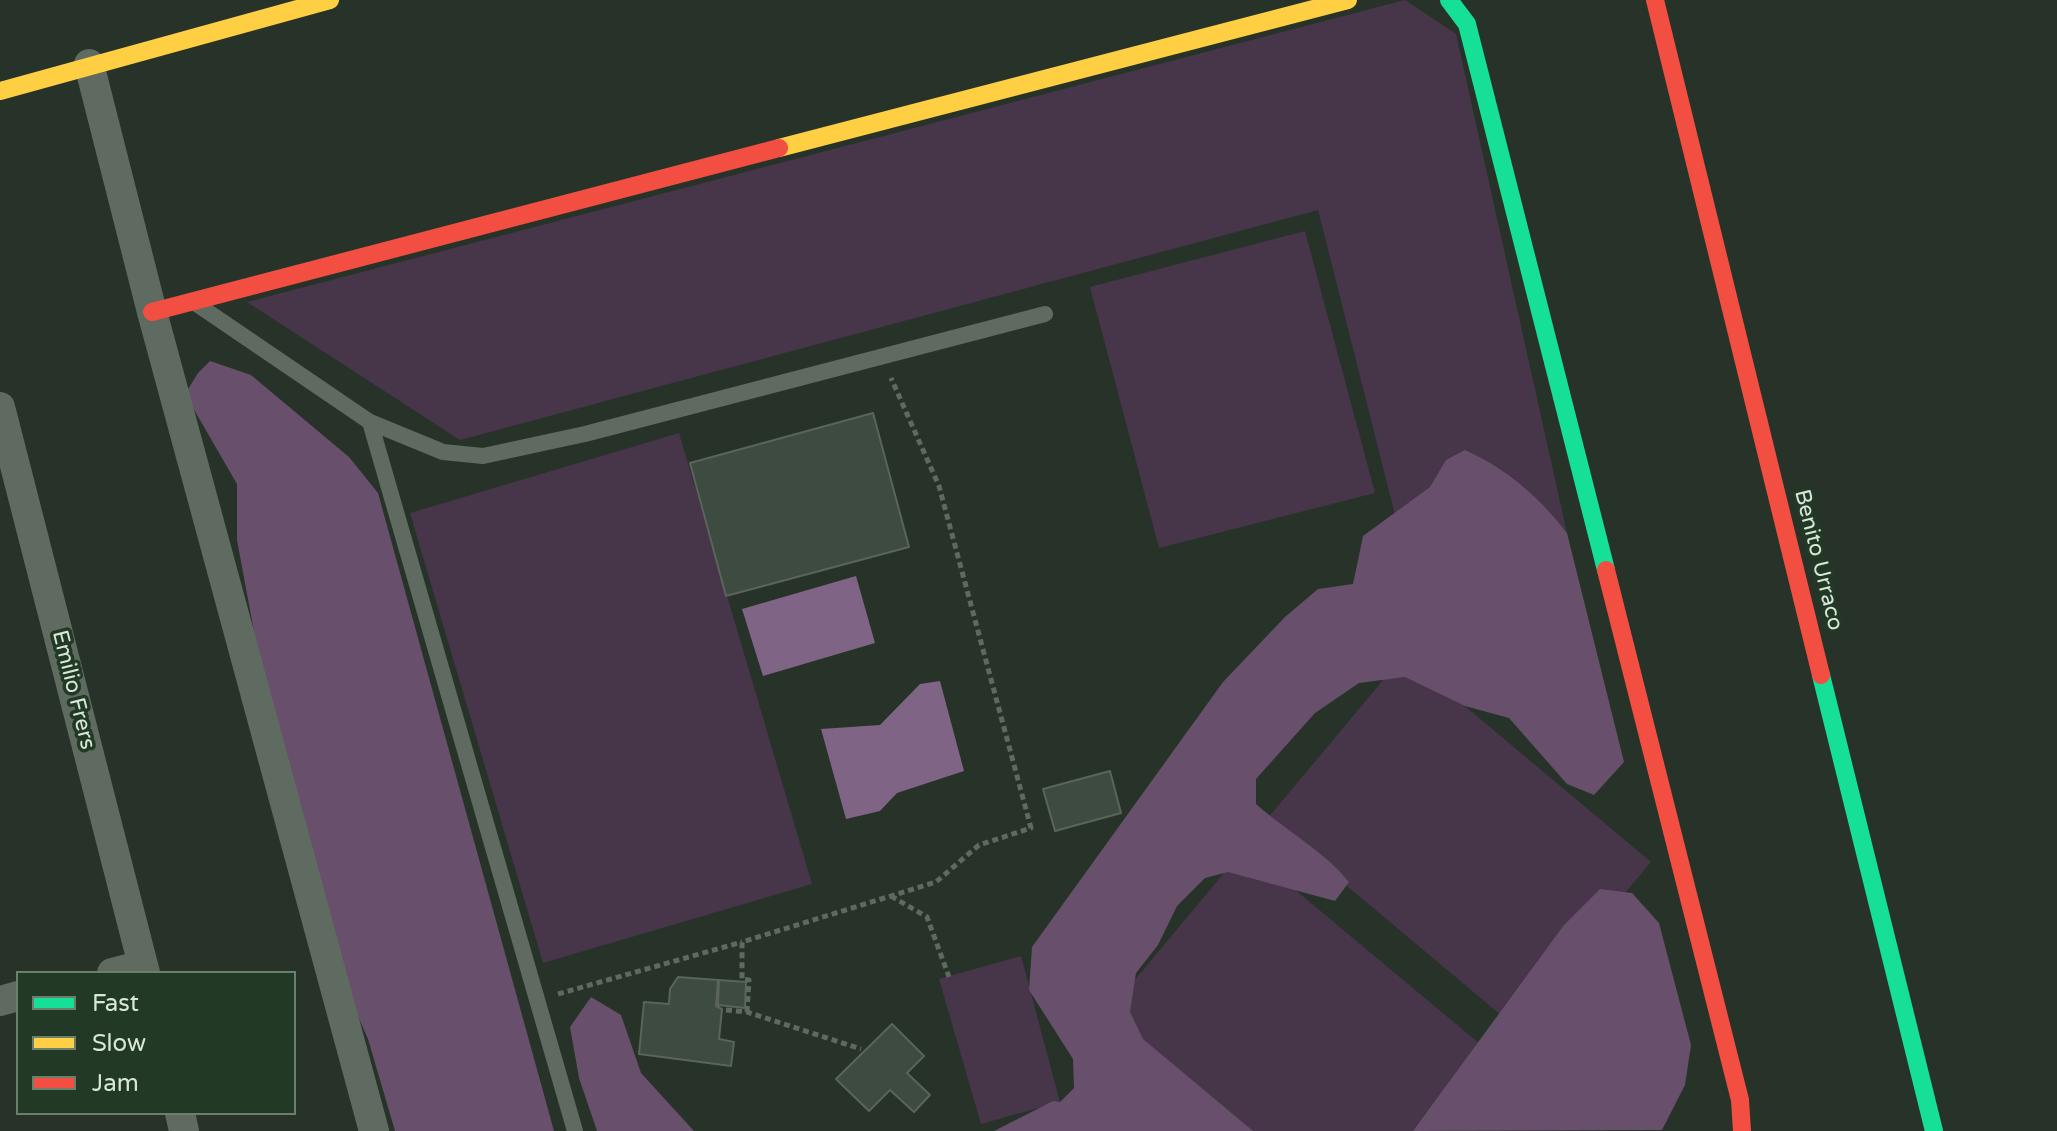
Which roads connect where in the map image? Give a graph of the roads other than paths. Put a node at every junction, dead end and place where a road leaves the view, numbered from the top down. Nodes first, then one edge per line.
1 (330, 0) edge
2 (1348, 0) edge
3 (1449, 0) edge
4 (1655, 0) edge
5 (89, 64) junction
6 (0, 91) edge
7 (194, 302) junction
8 (152, 312) junction
9 (1045, 314) dead end
10 (0, 407) edge
11 (370, 422) junction
12 (144, 969) edge
13 (374, 1131) edge
14 (575, 1131) edge
15 (1742, 1131) edge
16 (1934, 1131) edge

1 - 5 street
2 - 7 street
3 - 15 street
4 - 16 street, Benito Urraco
5 - 6 street
5 - 8 street
7 - 8 street
7 - 11 lane
8 - 13 street
9 - 11 lane
10 - 12 street, Emilio Frers
11 - 14 lane

